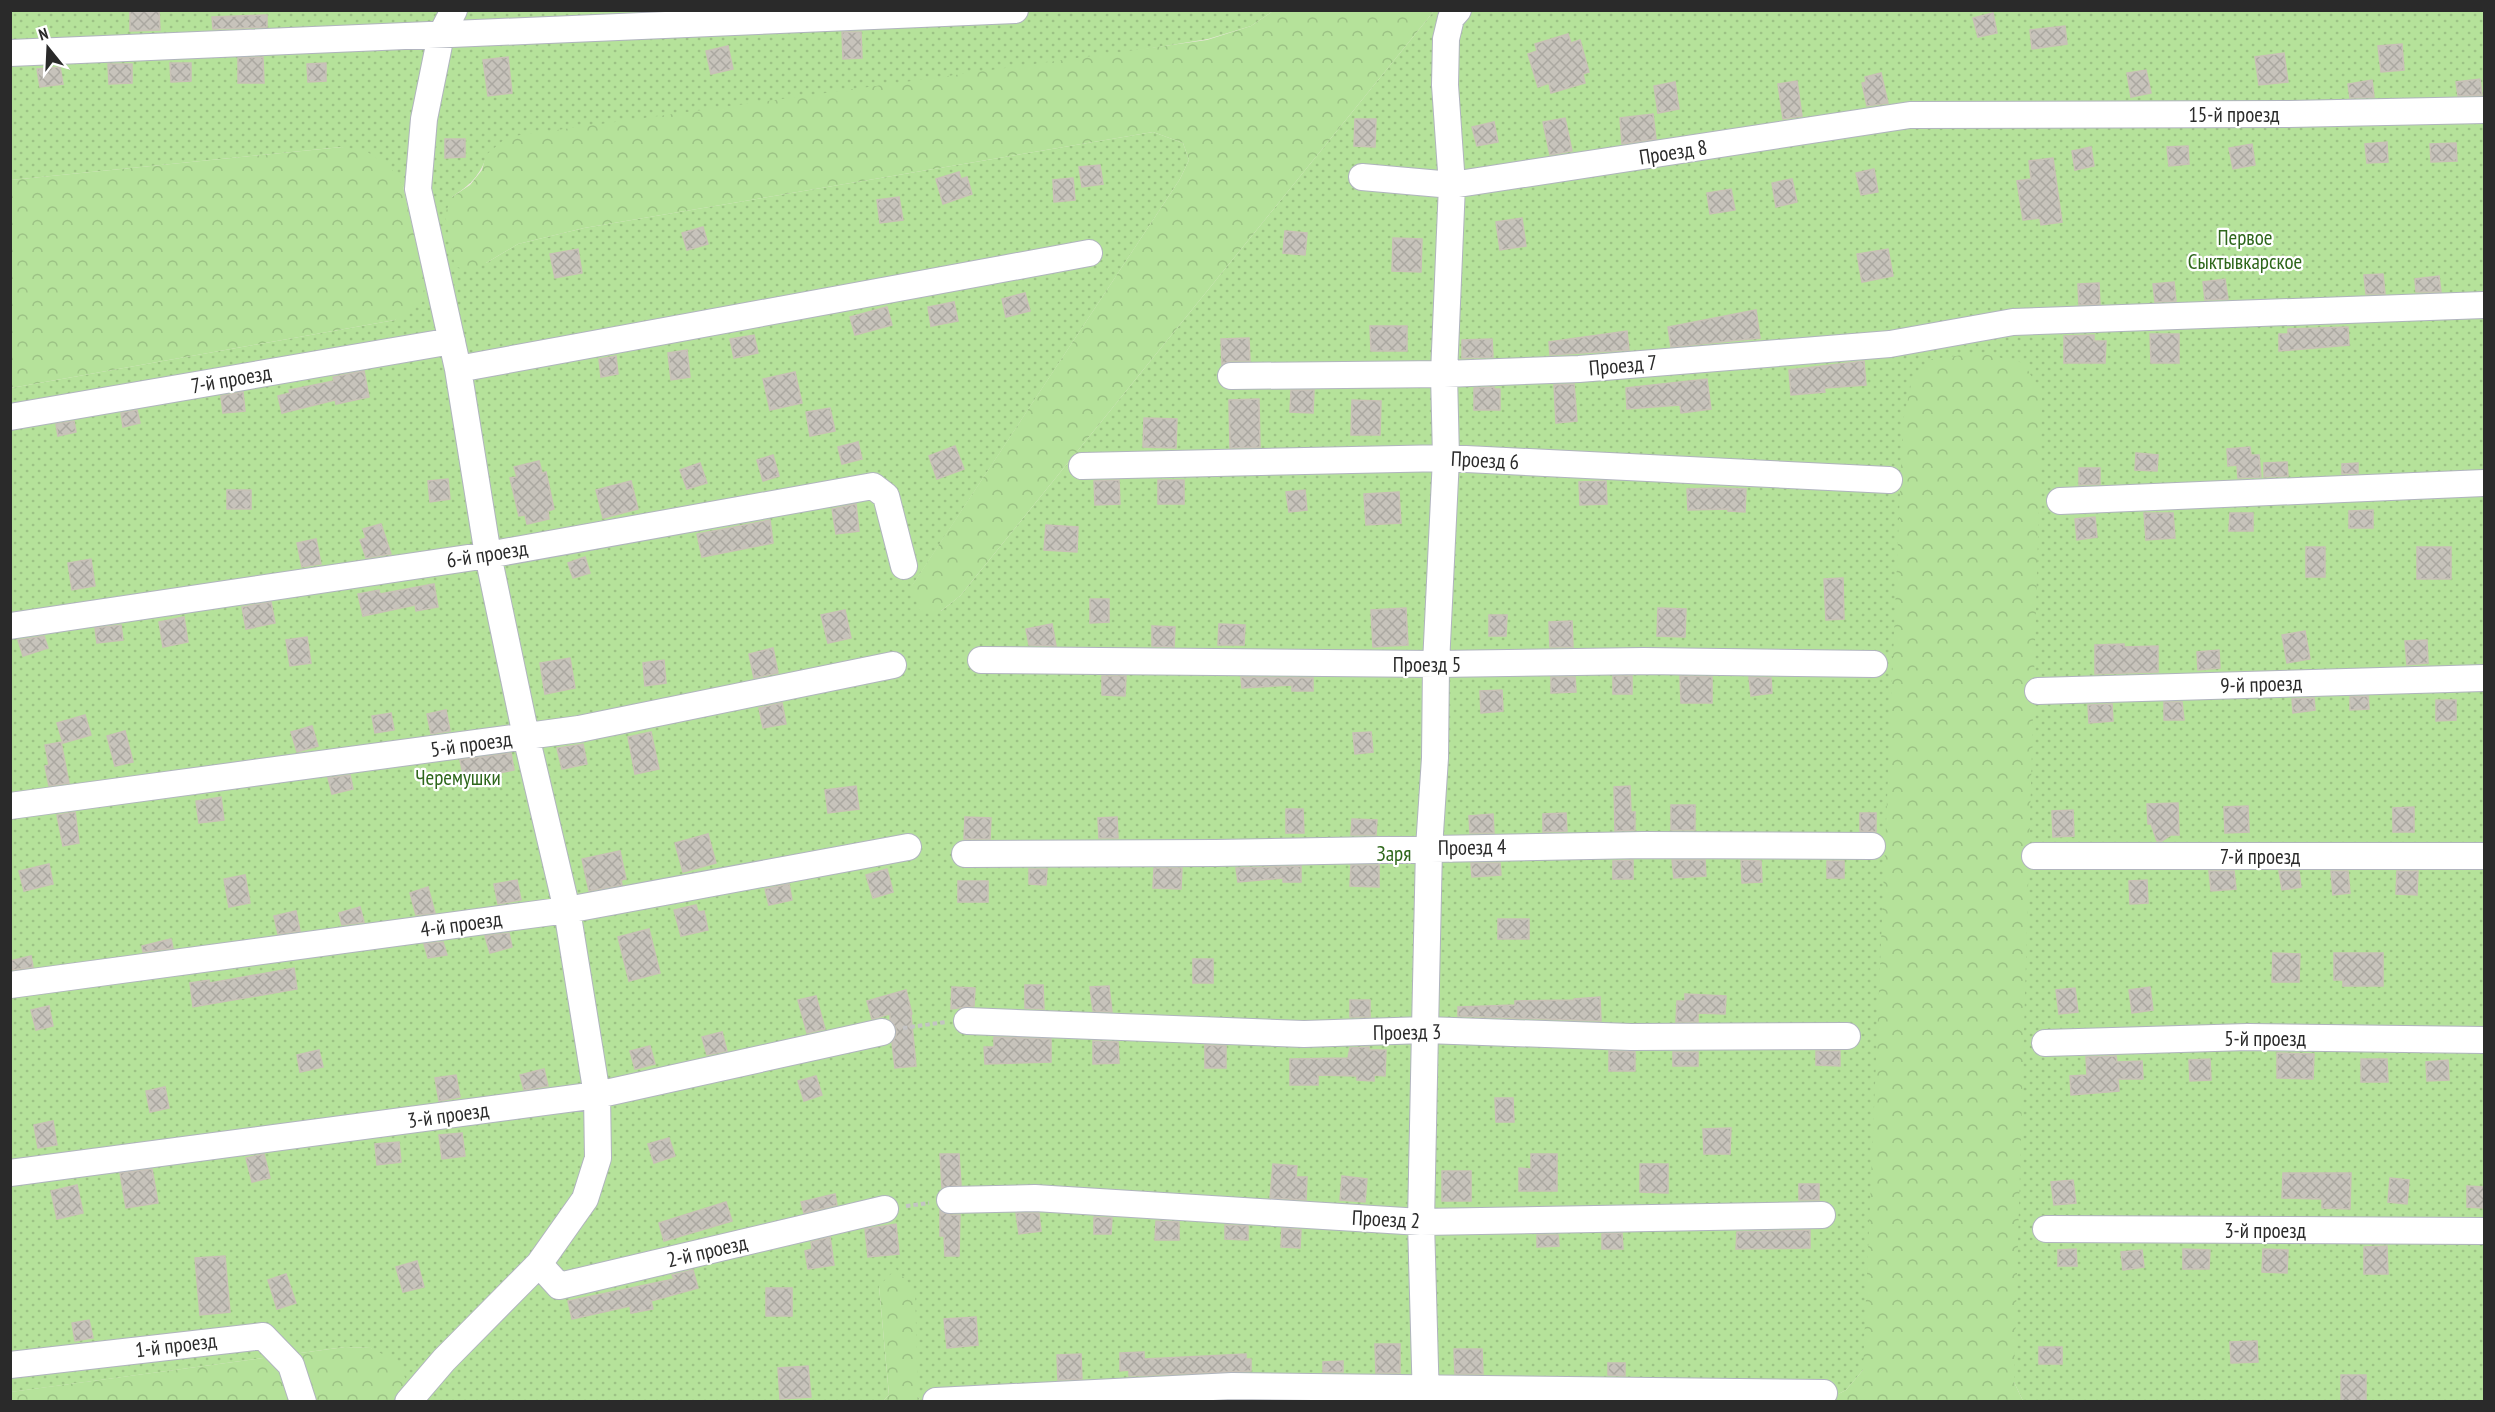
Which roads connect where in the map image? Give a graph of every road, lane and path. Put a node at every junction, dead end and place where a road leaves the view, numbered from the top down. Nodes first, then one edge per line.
1 (454, 10) edge
2 (1015, 10) edge
3 (1458, 10) edge
4 (441, 35) junction
5 (10, 53) edge
6 (2484, 110) edge
7 (1984, 115) joint
8 (1362, 177) dead end
9 (1452, 185) junction
10 (1089, 253) dead end
11 (2484, 305) edge
12 (452, 341) junction
13 (458, 369) junction
14 (1444, 374) junction
15 (1232, 376) dead end
16 (10, 417) edge
17 (1446, 458) junction
18 (1082, 466) dead end
19 (1888, 480) dead end
20 (2484, 483) edge
21 (2060, 501) dead end
22 (488, 555) junction
23 (904, 566) dead end
24 (10, 626) edge
25 (981, 660) dead end
26 (1436, 664) junction
27 (1874, 664) dead end
28 (893, 665) dead end
29 (2484, 678) edge
30 (2038, 691) dead end
31 (526, 736) junction
32 (10, 806) edge
33 (1872, 846) dead end
34 (908, 847) dead end
35 (1429, 848) junction
36 (964, 854) dead end
37 (2035, 856) dead end
38 (2484, 856) edge
39 (567, 910) junction
40 (10, 985) edge
41 (967, 1021) joint
42 (1425, 1030) junction
43 (882, 1032) joint
44 (1847, 1036) dead end
45 (2484, 1040) edge
46 (2045, 1043) dead end
47 (597, 1095) junction
48 (10, 1173) edge
49 (950, 1200) joint
50 (885, 1209) joint
51 (1822, 1215) dead end
52 (1421, 1221) junction
53 (2046, 1229) dead end
54 (2484, 1231) edge
55 (539, 1264) junction
56 (10, 1365) edge
57 (1824, 1393) dead end
58 (1425, 1395) edge
59 (303, 1401) edge
60 (408, 1401) edge
61 (936, 1401) edge

1 - 4 street
2 - 4 street
3 - 9 street
4 - 5 street
4 - 12 street
6 - 7 street, 15-й проезд
7 - 9 street, Проезд 8
8 - 9 street, Проезд 8
9 - 14 street
10 - 13 street
11 - 14 street, Проезд 7
12 - 13 street
12 - 16 street, 7-й проезд
13 - 22 street
14 - 15 street, Проезд 7
14 - 17 street
17 - 18 street, Проезд 6
17 - 19 street, Проезд 6
17 - 26 street
20 - 21 street
22 - 23 street, 6-й проезд
22 - 24 street, 6-й проезд
22 - 31 street
25 - 26 street, Проезд 5
26 - 27 street, Проезд 5
26 - 35 street
28 - 31 street, 5-й проезд
29 - 30 street, 9-й проезд
31 - 32 street, 5-й проезд
31 - 39 street
33 - 35 street, Проезд 4
34 - 39 street, 4-й проезд
35 - 36 street, Проезд 4
35 - 42 street
37 - 38 street, 7-й проезд
39 - 40 street, 4-й проезд
39 - 47 street
41 - 42 street, Проезд 3
41 - 43 path
42 - 44 street, Проезд 3
42 - 52 street
43 - 47 street, 3-й проезд
45 - 46 street, 5-й проезд
47 - 48 street, 3-й проезд
47 - 55 street
49 - 50 path
49 - 52 street, Проезд 2
50 - 55 street, 2-й проезд
51 - 52 street, Проезд 2
52 - 58 street
53 - 54 street, 3-й проезд
55 - 60 street
56 - 59 street, 1-й проезд
57 - 58 street
58 - 61 street

